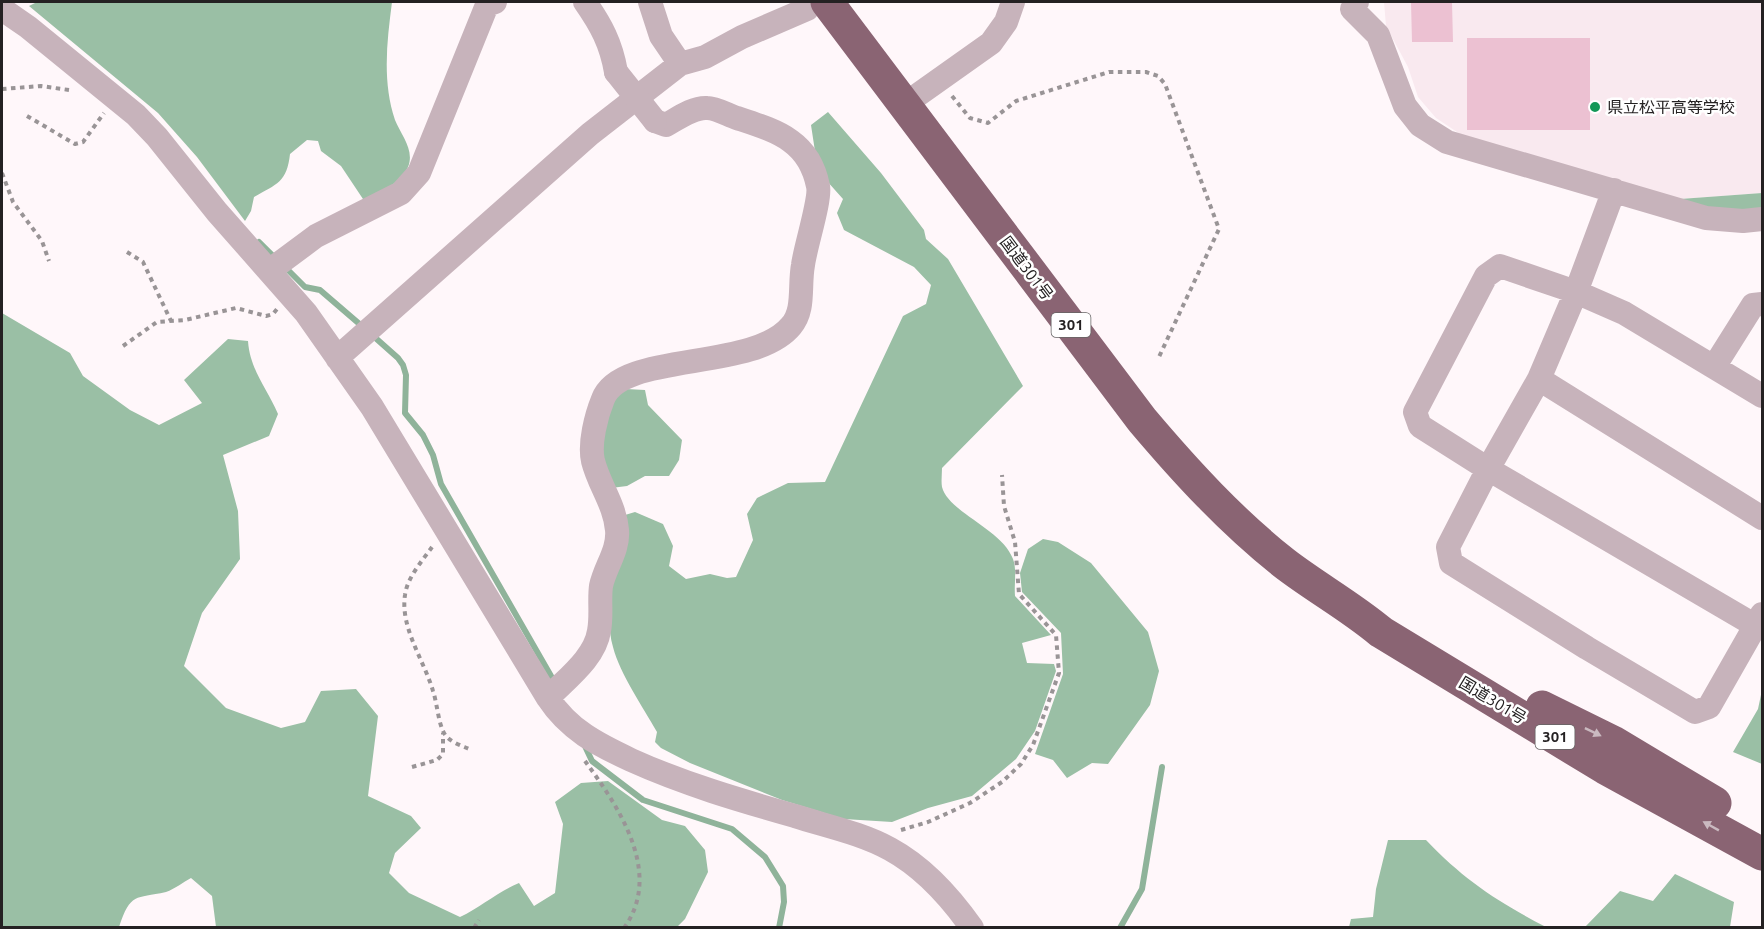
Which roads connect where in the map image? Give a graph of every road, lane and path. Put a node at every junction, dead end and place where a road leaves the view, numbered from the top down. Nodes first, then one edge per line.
1 (495, 2) edge
2 (585, 2) edge
3 (650, 2) edge
4 (1013, 2) edge
5 (1350, 4) edge
6 (817, 5) edge
7 (2, 9) edge
8 (680, 64) junction
9 (940, 81) junction
10 (2, 89) edge
11 (111, 95) junction
12 (905, 104) junction
13 (27, 116) dead end
14 (2, 173) edge
15 (1614, 190) junction
16 (1762, 219) edge
17 (127, 252) dead end
18 (49, 261) dead end
19 (269, 271) junction
20 (1576, 292) junction
21 (289, 294) junction
22 (1762, 304) edge
23 (171, 321) junction
24 (123, 346) dead end
25 (337, 358) junction
26 (1158, 359) dead end
27 (1714, 367) junction
28 (1539, 380) junction
29 (1762, 396) edge
30 (1488, 469) junction
31 (1002, 476) dead end
32 (1762, 518) edge
33 (448, 530) junction
34 (1354, 610) junction
35 (1759, 620) edge
36 (548, 698) junction
37 (573, 728) junction
38 (443, 732) junction
39 (469, 749) dead end
40 (412, 767) dead end
41 (1762, 829) edge
42 (867, 839) junction
43 (1762, 854) edge
44 (479, 920) dead end
45 (474, 927) edge
46 (624, 927) edge
47 (972, 927) edge

1 - 19 street
2 - 36 street, bridge
3 - 8 street
4 - 9 street
5 - 15 street
6 - 8 street
6 - 12 highway, 国道301号 / 301
7 - 11 street
8 - 25 street
9 - 12 street
9 - 26 path
10 - 11 path
11 - 13 path
11 - 19 street
12 - 34 highway, 国道301号 / 301
14 - 18 path
15 - 16 street
15 - 20 street
17 - 23 path
19 - 21 street
20 - 27 street
20 - 28 street
20 - 30 street
21 - 23 path
21 - 25 street
22 - 27 street
23 - 24 path
25 - 33 street
27 - 29 street
28 - 30 street
28 - 32 street
30 - 35 street
30 - 35 street
31 - 42 path
33 - 36 street
33 - 38 path
34 -> 41 highway, 国道301号 / 301
43 -> 34 highway, 国道301号 / 301
36 - 37 street
37 - 42 street
37 - 46 path
38 - 39 path
38 - 40 path
42 - 47 street
44 - 45 path

